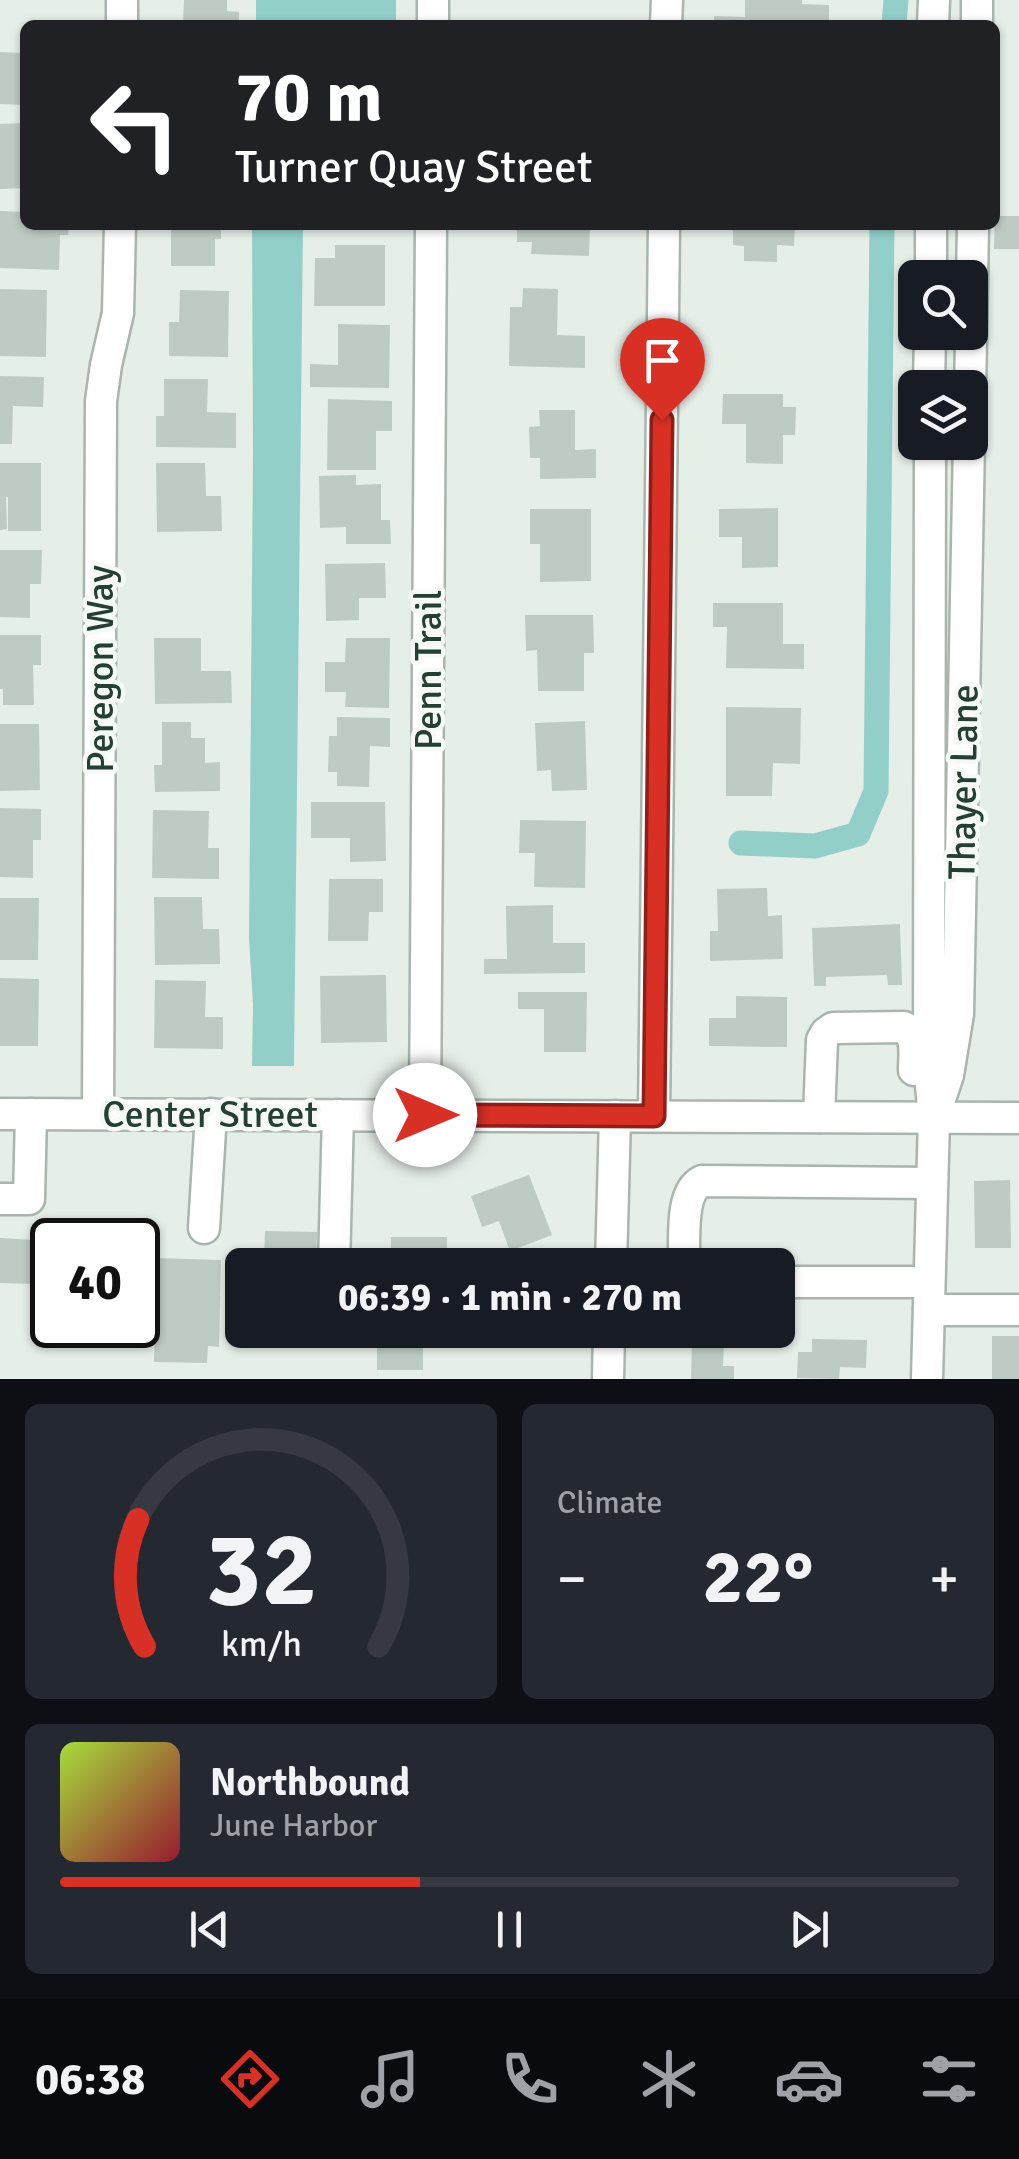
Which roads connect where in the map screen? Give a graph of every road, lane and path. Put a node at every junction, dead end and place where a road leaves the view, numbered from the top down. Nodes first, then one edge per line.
1 (120, 230) edge
2 (431, 230) edge
3 (664, 230) edge
4 (931, 230) edge
5 (973, 230) edge
6 (931, 260) edge
7 (970, 370) edge
8 (930, 460) edge
9 (969, 460) edge
10 (0, 1114) edge
11 (31, 1114) junction
12 (98, 1114) junction
13 (210, 1114) junction
14 (338, 1115) junction
15 (425, 1115) junction
16 (616, 1116) junction
17 (654, 1116) junction
18 (819, 1117) junction
19 (924, 1118) junction
20 (1019, 1118) edge
21 (932, 1184) junction
22 (0, 1198) edge
23 (204, 1228) dead end
24 (334, 1248) edge
25 (612, 1248) edge
26 (685, 1248) edge
27 (795, 1284) edge
28 (929, 1296) junction
29 (1019, 1310) edge
30 (609, 1348) edge
31 (608, 1379) edge
32 (926, 1379) edge

1 - 12 street, Peregon Way
2 - 15 street, Penn Trail
3 - 17 street
4 - 6 street
5 - 7 street
8 - 19 street
9 - 19 street, Thayer Lane
10 - 11 street, Center Street
11 - 12 street, Center Street
11 - 22 street
12 - 13 street, Center Street
13 - 14 street, Center Street
13 - 23 street
14 - 15 street, Center Street
14 - 24 street
15 - 16 street, Center Street
16 - 17 street, Center Street
16 - 25 street
17 - 18 street, Center Street
18 - 19 street, Center Street
18 - 19 street
19 - 20 street, Center Street
19 - 21 street
21 - 26 street
21 - 28 street
27 - 28 street
28 - 29 street
28 - 32 street
30 - 31 street

